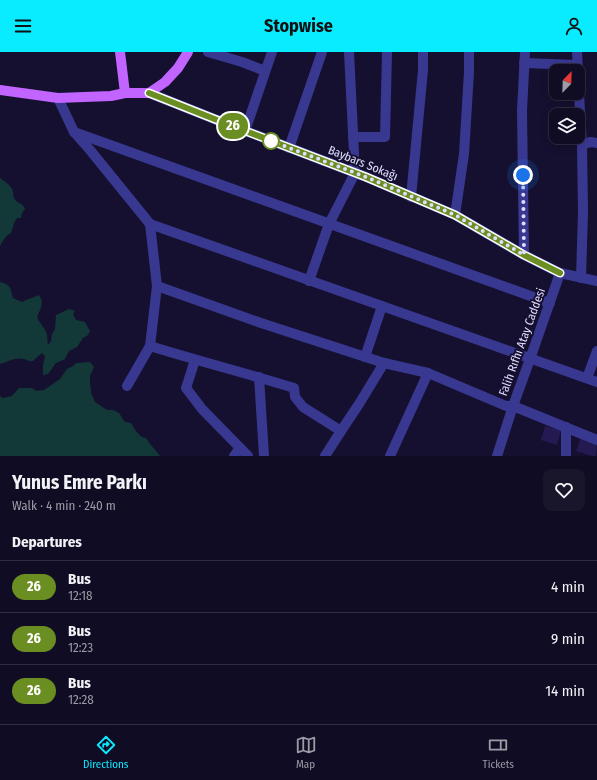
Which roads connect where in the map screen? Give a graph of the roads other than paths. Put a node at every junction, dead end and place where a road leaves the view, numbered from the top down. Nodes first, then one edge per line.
1 (120, 52) edge
2 (188, 52) edge
3 (208, 52) edge
4 (272, 52) edge
5 (322, 52) edge
6 (349, 52) edge
7 (387, 52) edge
8 (423, 52) edge
9 (469, 52) edge
10 (525, 52) edge
11 (576, 52) edge
12 (524, 63) junction
13 (577, 64) edge
14 (549, 65) edge
15 (265, 71) junction
16 (0, 90) edge
17 (124, 92) junction
18 (149, 93) junction
19 (58, 98) junction
20 (245, 131) junction
21 (74, 132) junction
22 (353, 137) junction
23 (585, 143) edge
24 (597, 143) edge
25 (582, 144) edge
26 (289, 148) junction
27 (355, 173) junction
28 (411, 197) junction
29 (455, 215) junction
30 (150, 224) junction
31 (329, 224) junction
32 (524, 255) junction
33 (560, 273) junction
34 (581, 278) junction
35 (309, 281) junction
36 (597, 281) edge
37 (157, 286) junction
38 (550, 303) junction
39 (382, 306) junction
40 (150, 346) junction
41 (597, 351) edge
42 (366, 357) junction
43 (530, 359) junction
44 (195, 360) junction
45 (384, 363) junction
46 (428, 373) junction
47 (259, 377) junction
48 (587, 378) junction
49 (597, 382) edge
50 (127, 386) dead end
51 (513, 406) junction
52 (566, 427) junction
53 (341, 431) junction
54 (597, 440) edge
55 (237, 452) edge
56 (248, 456) edge
57 (264, 456) edge
58 (325, 456) edge
59 (390, 456) edge
60 (497, 456) edge
61 (566, 456) edge

1 - 17 main road
2 - 18 main road
3 - 15 street
4 - 15 street
5 - 26 street
6 - 22 street
7 - 22 street
8 - 28 street
9 - 29 street
10 - 12 street
11 - 13 street
12 - 14 street
12 - 32 street
15 - 20 street
16 - 19 main road
17 - 18 main road
17 - 19 main road
18 - 20 street, Baybars Sokağı
19 - 21 street
20 - 26 street, Baybars Sokağı
21 - 30 street
21 - 31 street
22 - 27 street
23 - 24 street
25 - 34 street
26 - 27 street, Baybars Sokağı
27 - 28 street, Baybars Sokağı
27 - 31 street
28 - 29 street, Baybars Sokağı
29 - 32 street, Baybars Sokağı
30 - 35 street
30 - 37 street
31 - 35 street
31 - 38 street
32 - 33 street, Baybars Sokağı
33 - 34 street
33 - 38 street, Falih Rıfhı Atay Caddesi
34 - 36 street
35 - 39 street
37 - 40 street
37 - 42 street
38 - 43 street, Falih Rıfhı Atay Caddesi
39 - 42 street
39 - 43 street
40 - 44 street
40 - 50 street
41 - 48 street
42 - 45 street
43 - 48 street
43 - 51 street, Falih Rıfhı Atay Caddesi
44 - 47 street
44 - 55 street
45 - 46 street
45 - 53 street
46 - 51 street
46 - 59 street
47 - 53 street
47 - 57 street
48 - 49 street
51 - 52 street
51 - 60 street, Falih Rıfhı Atay Caddesi
52 - 54 street
52 - 61 street
53 - 58 street
55 - 56 street

